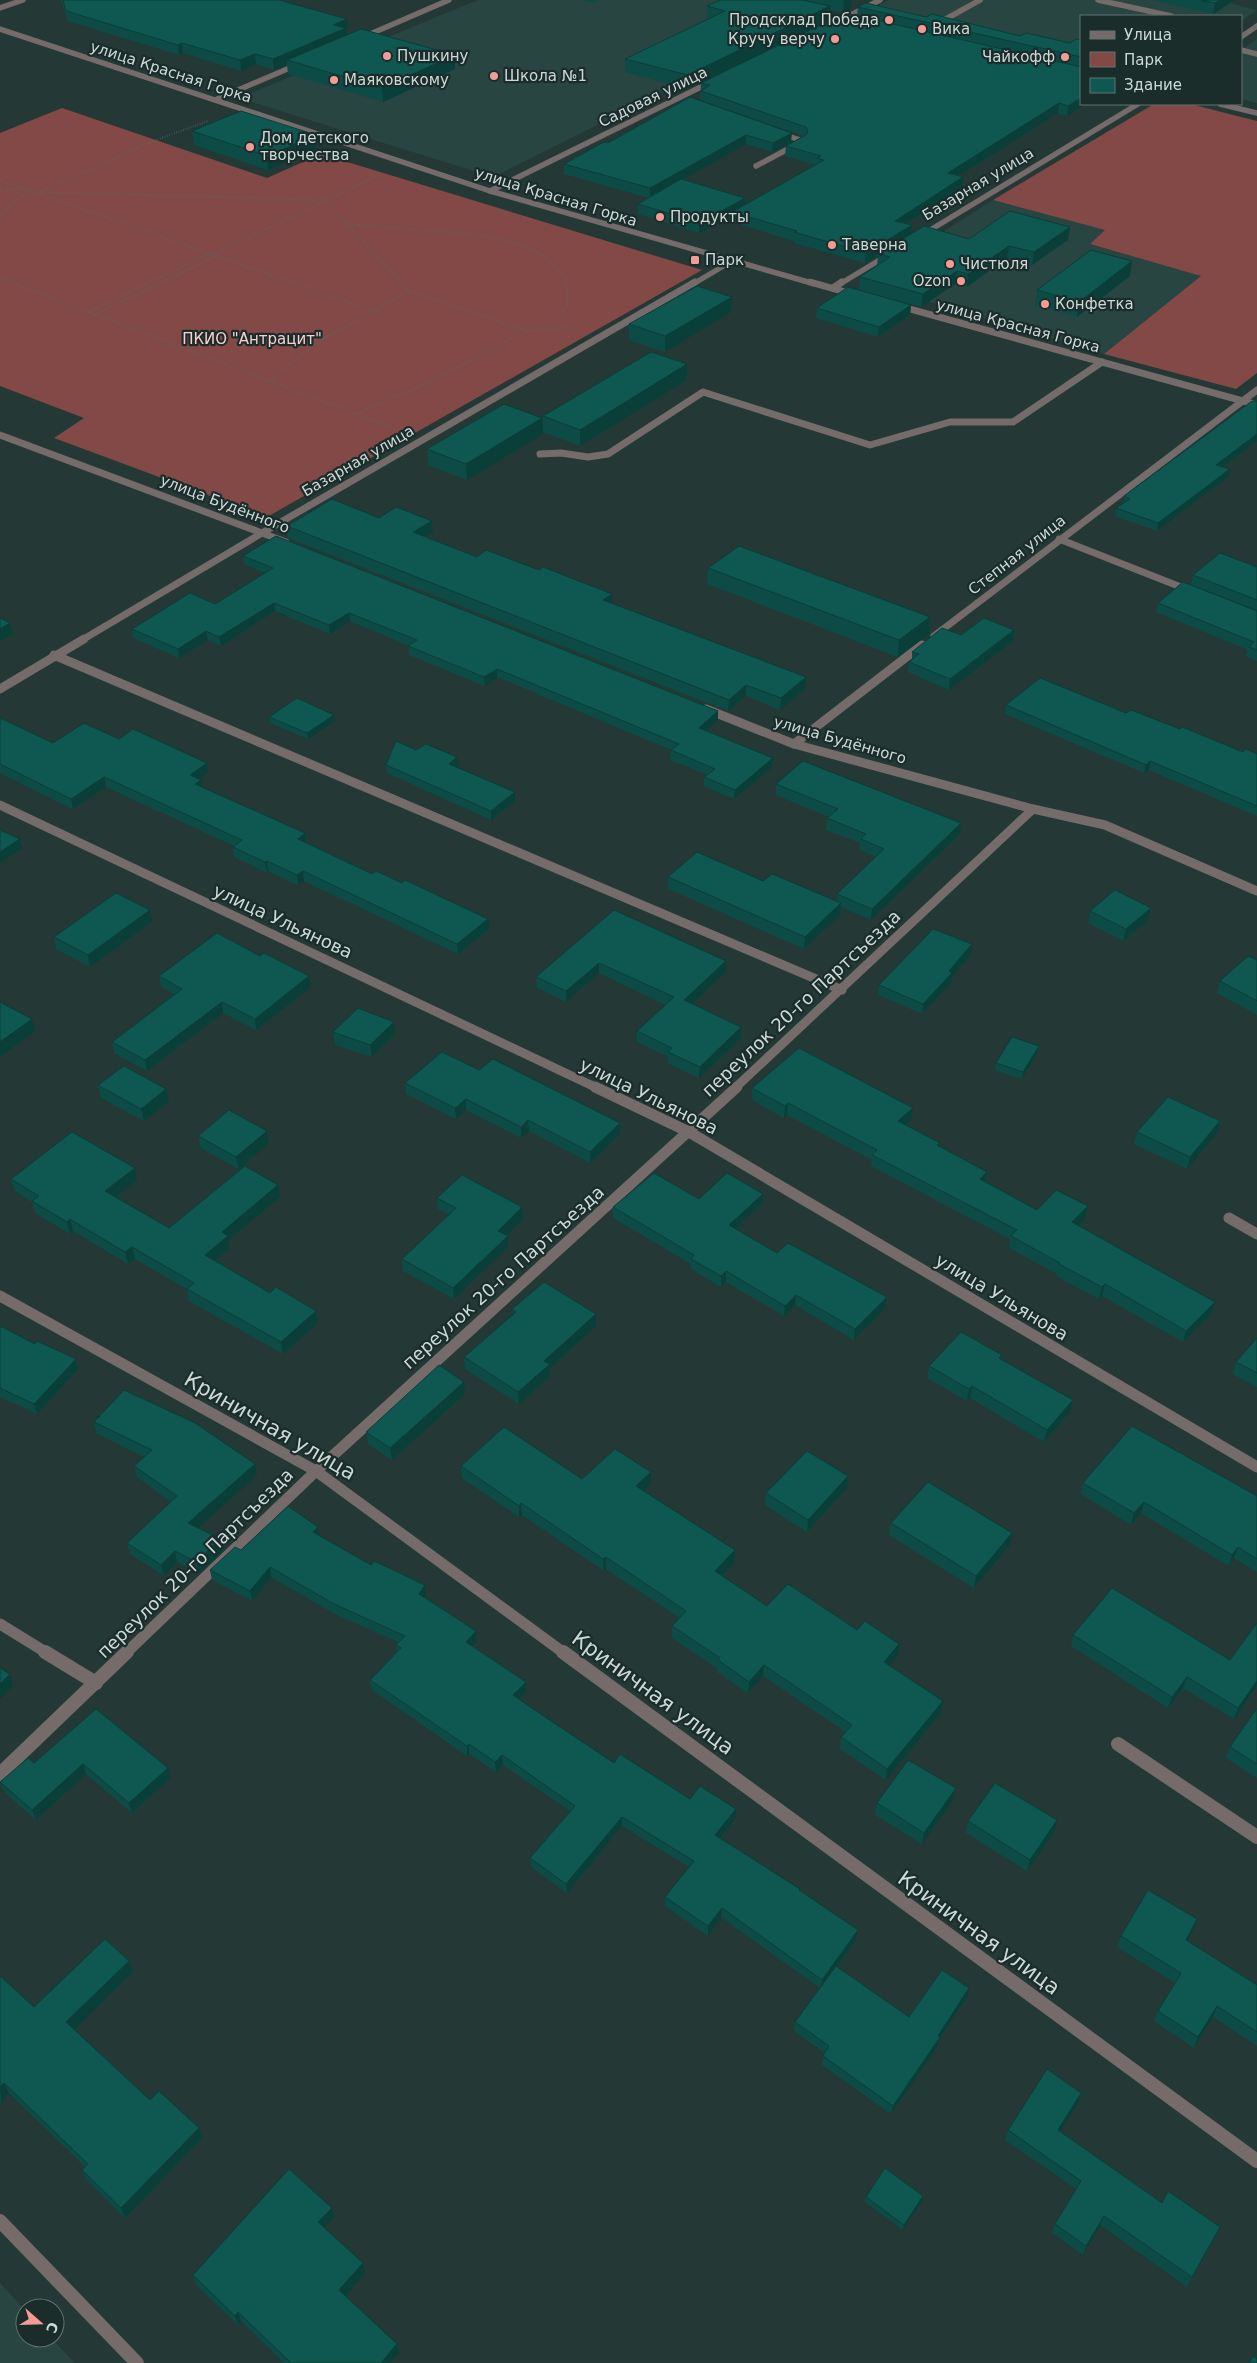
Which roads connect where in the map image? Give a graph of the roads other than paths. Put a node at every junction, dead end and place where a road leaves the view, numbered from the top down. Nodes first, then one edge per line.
1 (22, 0) edge
2 (449, 0) edge
3 (880, 0) edge
4 (980, 0) edge
5 (1098, 0) edge
6 (0, 8) edge
7 (1166, 15) edge
8 (842, 19) junction
9 (833, 20) edge
10 (944, 20) edge
11 (852, 21) edge
12 (1257, 26) edge
13 (0, 29) edge
14 (1242, 36) edge
15 (358, 38) edge
16 (1242, 50) edge
17 (1257, 54) edge
18 (304, 62) edge
19 (722, 77) edge
20 (217, 99) junction
21 (1136, 105) edge
22 (1224, 105) edge
23 (1257, 113) edge
24 (775, 132) edge
25 (756, 166) dead end
26 (490, 191) junction
27 (917, 238) edge
28 (891, 254) edge
29 (732, 261) junction
30 (833, 288) junction
31 (862, 296) edge
32 (891, 304) edge
33 (1102, 362) junction
34 (1257, 390) edge
35 (1243, 401) junction
36 (1257, 405) edge
37 (0, 435) edge
38 (540, 454) dead end
39 (262, 533) junction
40 (1059, 539) junction
41 (299, 547) edge
42 (1203, 596) edge
43 (54, 655) junction
44 (0, 688) edge
45 (693, 704) edge
46 (794, 744) junction
47 (0, 804) edge
48 (1033, 809) junction
49 (1257, 891) edge
50 (842, 990) junction
51 (689, 1132) junction
52 (1229, 1218) dead end
53 (1257, 1234) edge
54 (0, 1296) edge
55 (1257, 1467) edge
56 (316, 1471) junction
57 (0, 1624) edge
58 (96, 1683) junction
59 (1118, 1744) dead end
60 (0, 1774) edge
61 (1257, 1837) edge
62 (1257, 2162) edge
63 (0, 2222) edge
64 (137, 2363) edge

1 - 6 street
2 - 15 street
3 - 8 street
4 - 10 street
5 - 7 street
8 - 9 street
8 - 11 street
12 - 14 street
13 - 20 street, улица Красная Горка
16 - 17 street
18 - 20 street
19 - 26 street, Садовая улица
20 - 26 street, улица Красная Горка
21 - 27 street, Базарная улица
22 - 23 street
24 - 25 street
26 - 29 street, улица Красная Горка
28 - 30 street
29 - 30 street, улица Красная Горка
29 - 39 street, Базарная улица
30 - 31 street, улица Красная Горка
32 - 33 street, улица Красная Горка
33 - 35 street, улица Красная Горка
33 - 38 street
34 - 35 street, Степная улица
35 - 36 street, улица Красная Горка
35 - 40 street, Степная улица
37 - 39 street, улица Будённого
39 - 41 street, улица Будённого
39 - 43 street, Базарная улица
40 - 42 street
40 - 46 street, Степная улица
43 - 44 street, Базарная улица
43 - 50 street
45 - 46 street, улица Будённого
46 - 48 street, улица Будённого
47 - 51 street, улица Ульянова
48 - 49 street, улица Будённого
48 - 50 street, переулок 20-го Партсъезда
50 - 51 street, переулок 20-го Партсъезда
51 - 55 street, улица Ульянова
51 - 56 street, переулок 20-го Партсъезда
52 - 53 street
54 - 56 street, Криничная улица
56 - 58 street, переулок 20-го Партсъезда
56 - 62 street, Криничная улица
57 - 58 street
58 - 60 street, переулок 20-го Партсъезда
59 - 61 street
63 - 64 street

